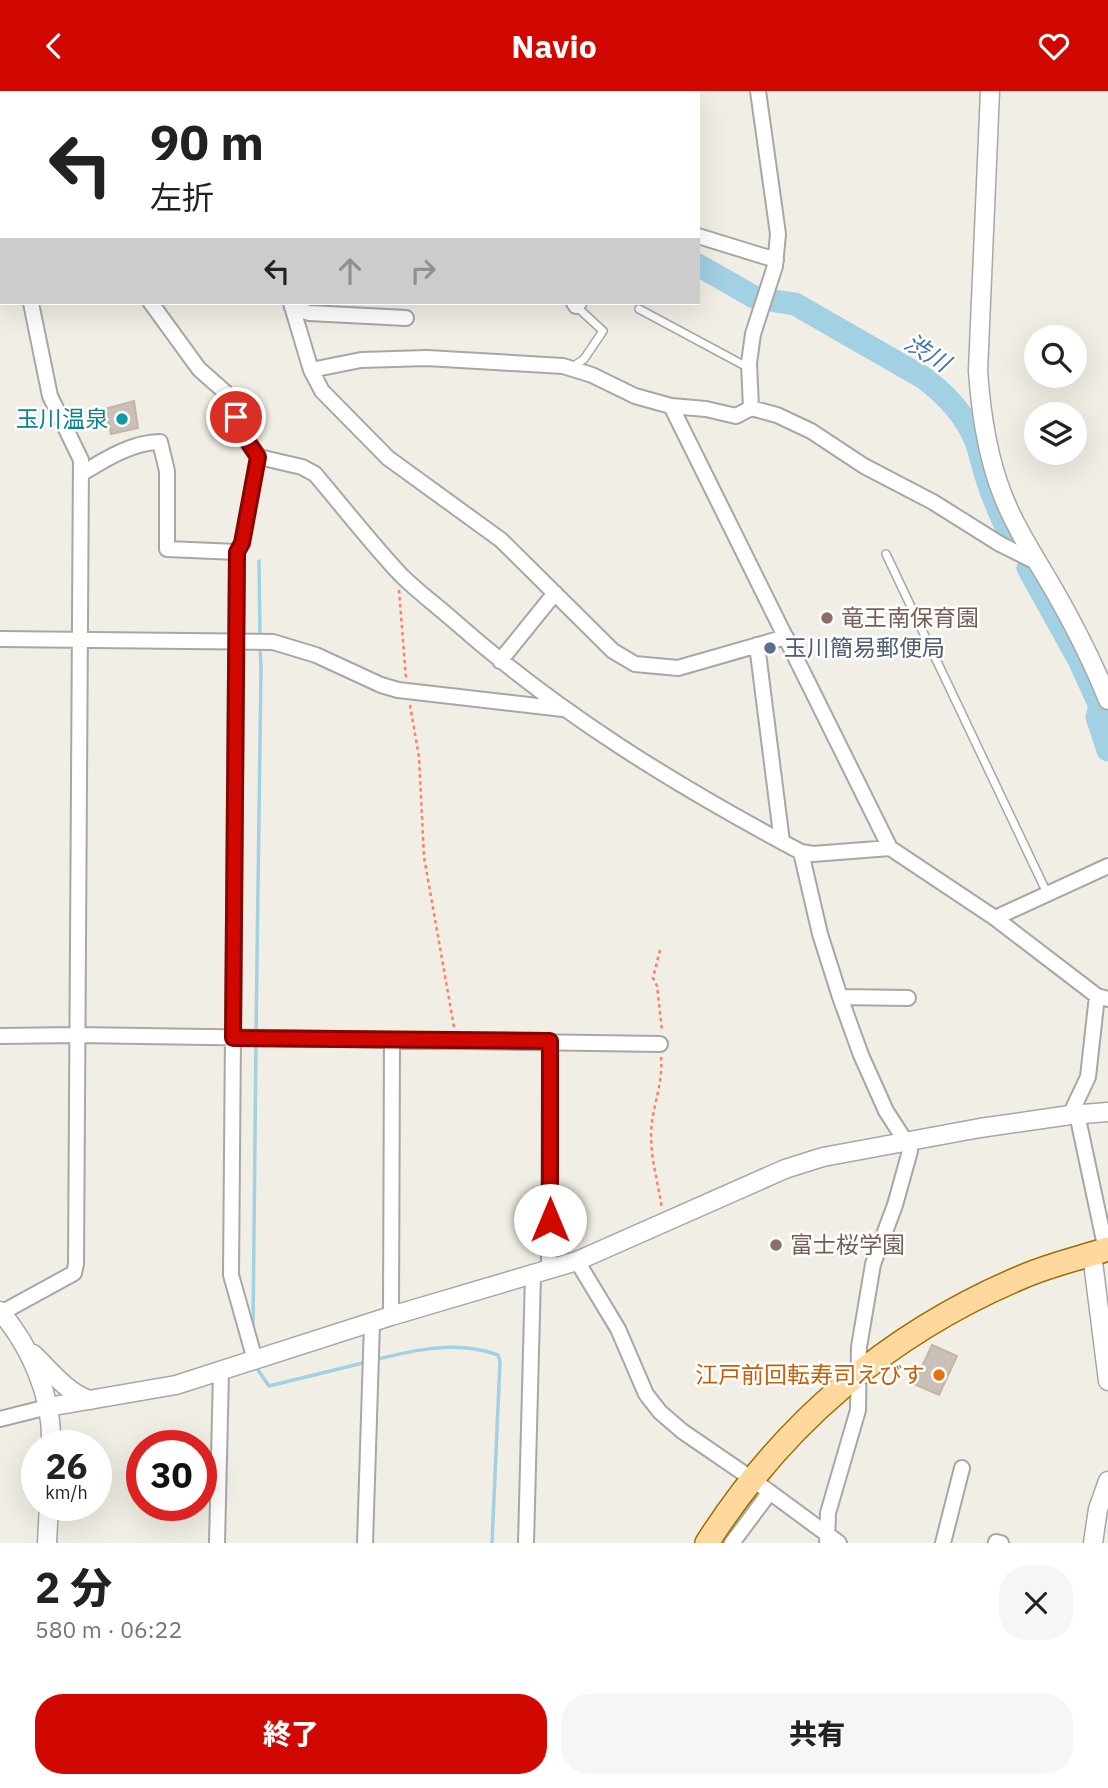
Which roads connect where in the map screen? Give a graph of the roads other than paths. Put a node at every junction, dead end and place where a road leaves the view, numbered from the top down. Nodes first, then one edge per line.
1 (758, 91) edge
2 (990, 91) edge
3 (700, 237) edge
4 (776, 260) junction
5 (31, 305) edge
6 (152, 305) edge
7 (291, 305) edge
8 (577, 305) edge
9 (639, 309) dead end
10 (406, 319) dead end
11 (570, 368) junction
12 (750, 368) junction
13 (311, 370) junction
14 (671, 406) junction
15 (751, 408) junction
16 (258, 457) junction
17 (81, 474) junction
18 (237, 552) junction
19 (886, 554) dead end
20 (1038, 563) junction
21 (555, 593) junction
22 (786, 637) junction
23 (0, 639) edge
24 (80, 641) junction
25 (236, 641) junction
26 (757, 645) junction
27 (499, 661) junction
28 (1108, 700) edge
29 (564, 710) junction
30 (782, 842) junction
31 (890, 848) junction
32 (801, 852) junction
33 (1108, 866) edge
34 (1047, 893) junction
35 (995, 918) junction
36 (840, 997) junction
37 (908, 998) dead end
38 (1102, 998) edge
39 (78, 1035) junction
40 (0, 1036) edge
41 (233, 1038) junction
42 (392, 1040) junction
43 (550, 1041) junction
44 (660, 1044) road end
45 (1108, 1112) edge
46 (1073, 1114) junction
47 (906, 1142) junction
48 (1102, 1251) edge
49 (577, 1261) junction
50 (541, 1273) junction
51 (1, 1312) edge
52 (391, 1316) junction
53 (372, 1323) junction
54 (26, 1346) junction
55 (255, 1360) junction
56 (221, 1372) junction
57 (859, 1372) junction
58 (1108, 1381) edge
59 (90, 1400) junction
60 (48, 1407) junction
61 (0, 1419) edge
62 (50, 1430) edge
63 (962, 1468) dead end
64 (1108, 1481) edge
65 (761, 1486) junction
66 (48, 1521) edge
67 (831, 1540) edge
68 (47, 1543) edge
69 (217, 1543) edge
70 (365, 1543) edge
71 (526, 1543) edge
72 (707, 1543) edge
73 (732, 1543) edge
74 (943, 1543) edge
75 (1093, 1543) edge

1 - 4 street
2 - 20 street
3 - 4 street
4 - 12 street
5 - 17 street
6 - 16 street
7 - 10 street
7 - 13 street
8 - 11 lane
9 - 12 lane
11 - 13 street
11 - 14 street
12 - 15 street
13 - 21 street
14 - 15 street
14 - 22 street
15 - 20 street
16 - 18 lane
16 - 27 street
17 - 18 street
17 - 24 street
18 - 25 street
19 - 34 lane
20 - 28 street
21 - 26 street
21 - 27 street
22 - 26 street
22 - 31 street
23 - 24 street
24 - 25 street
24 - 39 street
25 - 29 street
25 - 41 street
26 - 30 street
27 - 29 street
29 - 30 street
30 - 32 street
31 - 32 street
31 - 35 street
32 - 36 street
33 - 34 street
34 - 35 street
35 - 38 street
36 - 37 street
36 - 47 street
38 - 46 street
39 - 40 street
39 - 41 street
39 - 51 street
41 - 42 street
41 - 55 street
42 - 43 street
42 - 52 street
43 - 44 street
43 - 50 street
45 - 46 street
46 - 47 street
46 - 48 street
47 - 49 street
47 - 57 street
48 - 57 main road
48 - 58 street
49 - 50 street
49 - 65 street
50 - 52 street
50 - 71 street
51 - 54 street
52 - 53 street
53 - 55 street
53 - 70 street
54 - 59 street
54 - 60 street
55 - 56 street
56 - 59 street
56 - 69 street
57 - 65 main road
57 - 67 street
59 - 60 street
60 - 61 street
60 - 62 street
63 - 74 street
64 - 75 street
65 - 67 street
65 - 72 main road
65 - 73 street
66 - 68 street

